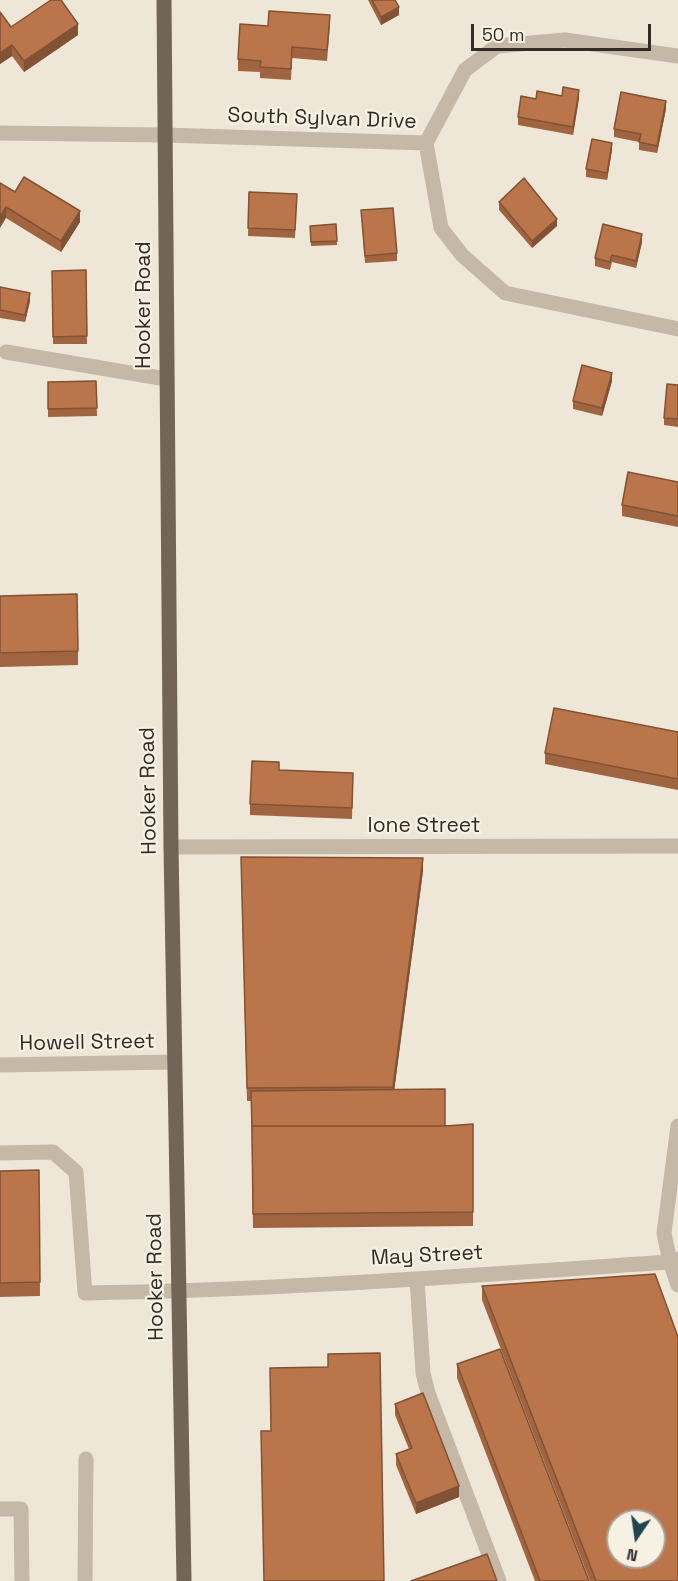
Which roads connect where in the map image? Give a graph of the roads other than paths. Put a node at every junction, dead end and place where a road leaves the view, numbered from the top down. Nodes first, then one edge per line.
1 (164, 0) edge
2 (678, 56) edge
3 (0, 133) edge
4 (164, 135) junction
5 (426, 143) junction
6 (678, 329) edge
7 (6, 352) dead end
8 (166, 379) junction
9 (678, 846) edge
10 (171, 847) junction
11 (174, 1062) junction
12 (0, 1065) edge
13 (678, 1126) edge
14 (0, 1153) edge
15 (674, 1261) edge
16 (417, 1279) junction
17 (678, 1285) edge
18 (177, 1290) junction
19 (86, 1459) dead end
20 (0, 1509) edge
21 (22, 1581) edge
22 (85, 1581) edge
23 (184, 1581) edge
24 (499, 1581) edge

1 - 4 main road, Hooker Road
2 - 5 street, South Sylvan Drive
3 - 4 street, South Sylvan Drive
4 - 5 street, South Sylvan Drive
4 - 8 main road, Hooker Road
5 - 6 street
7 - 8 street
8 - 10 main road, Hooker Road
9 - 10 street, Ione Street
10 - 11 main road, Hooker Road
11 - 12 street, Howell Street
11 - 18 main road, Hooker Road
13 - 15 street
14 - 18 street, May Street
15 - 16 street, May Street
15 - 17 street
16 - 18 street, May Street
16 - 24 street
18 - 23 main road, Hooker Road
19 - 22 street
20 - 21 street

